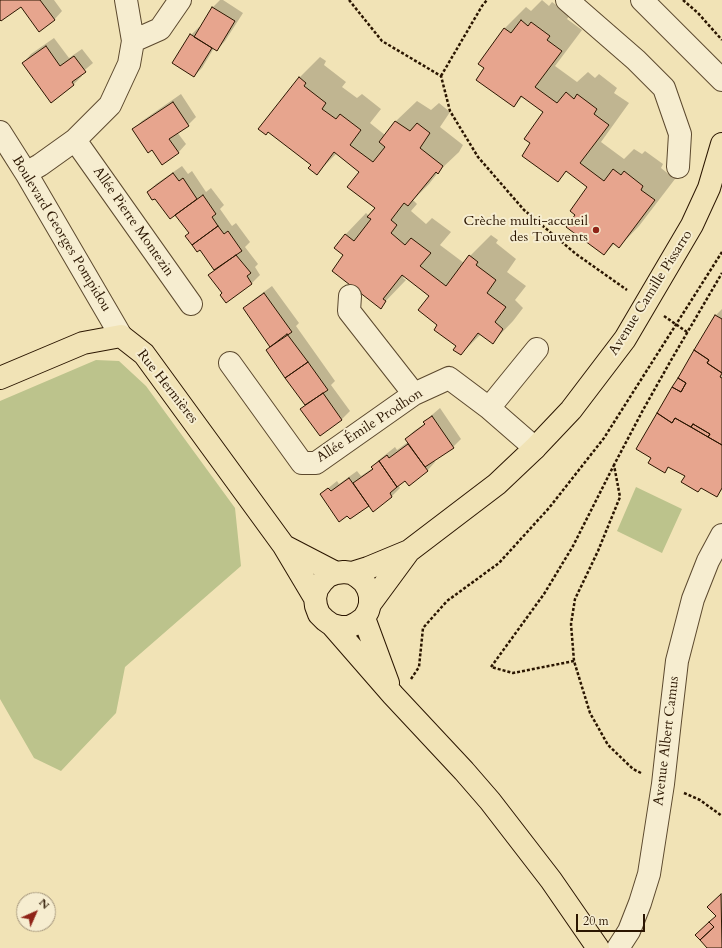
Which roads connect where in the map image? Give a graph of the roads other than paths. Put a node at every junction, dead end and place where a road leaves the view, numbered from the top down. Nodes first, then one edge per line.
1 (126, 0) edge
2 (180, 0) edge
3 (567, 0) edge
4 (642, 0) edge
5 (133, 41) junction
6 (722, 80) edge
7 (0, 132) edge
8 (76, 140) junction
9 (722, 144) edge
10 (678, 166) dead end
11 (26, 173) junction
12 (350, 296) dead end
13 (191, 304) dead end
14 (121, 336) junction
15 (537, 349) dead end
16 (230, 363) dead end
17 (0, 378) edge
18 (414, 394) junction
19 (489, 408) junction
20 (534, 448) junction
21 (722, 535) edge
22 (284, 546) junction
23 (408, 551) junction
24 (344, 573) junction
25 (315, 598) junction
26 (367, 611) junction
27 (332, 625) junction
28 (393, 695) junction
29 (598, 948) edge
30 (618, 948) edge

1 - 5 street
2 - 5 street
3 - 10 street
4 - 6 street
5 - 8 street
7 - 11 street, Boulevard Georges Pompidou
8 - 11 street
8 - 13 street, Allée Pierre Montezin
9 - 20 main road, Avenue Camille Pissarro
11 - 14 street, Boulevard Georges Pompidou
12 - 18 street
14 - 17 main road
14 - 22 main road, Rue Hermières
15 - 19 street
16 - 18 street, Allée Émile Prodhon
18 - 19 street, Allée Émile Prodhon
19 - 20 street, Allée Émile Prodhon
20 - 23 main road, Avenue Camille Pissarro
21 - 30 street, Avenue Albert Camus
22 - 24 main road
22 - 25 main road, Rue Hermières
23 - 24 main road, Avenue Camille Pissarro
23 - 26 main road, Avenue Camille Pissarro
24 - 25 main road
24 - 26 main road
25 - 27 main road
26 - 27 main road
26 - 28 main road
27 - 28 main road
28 - 29 main road

